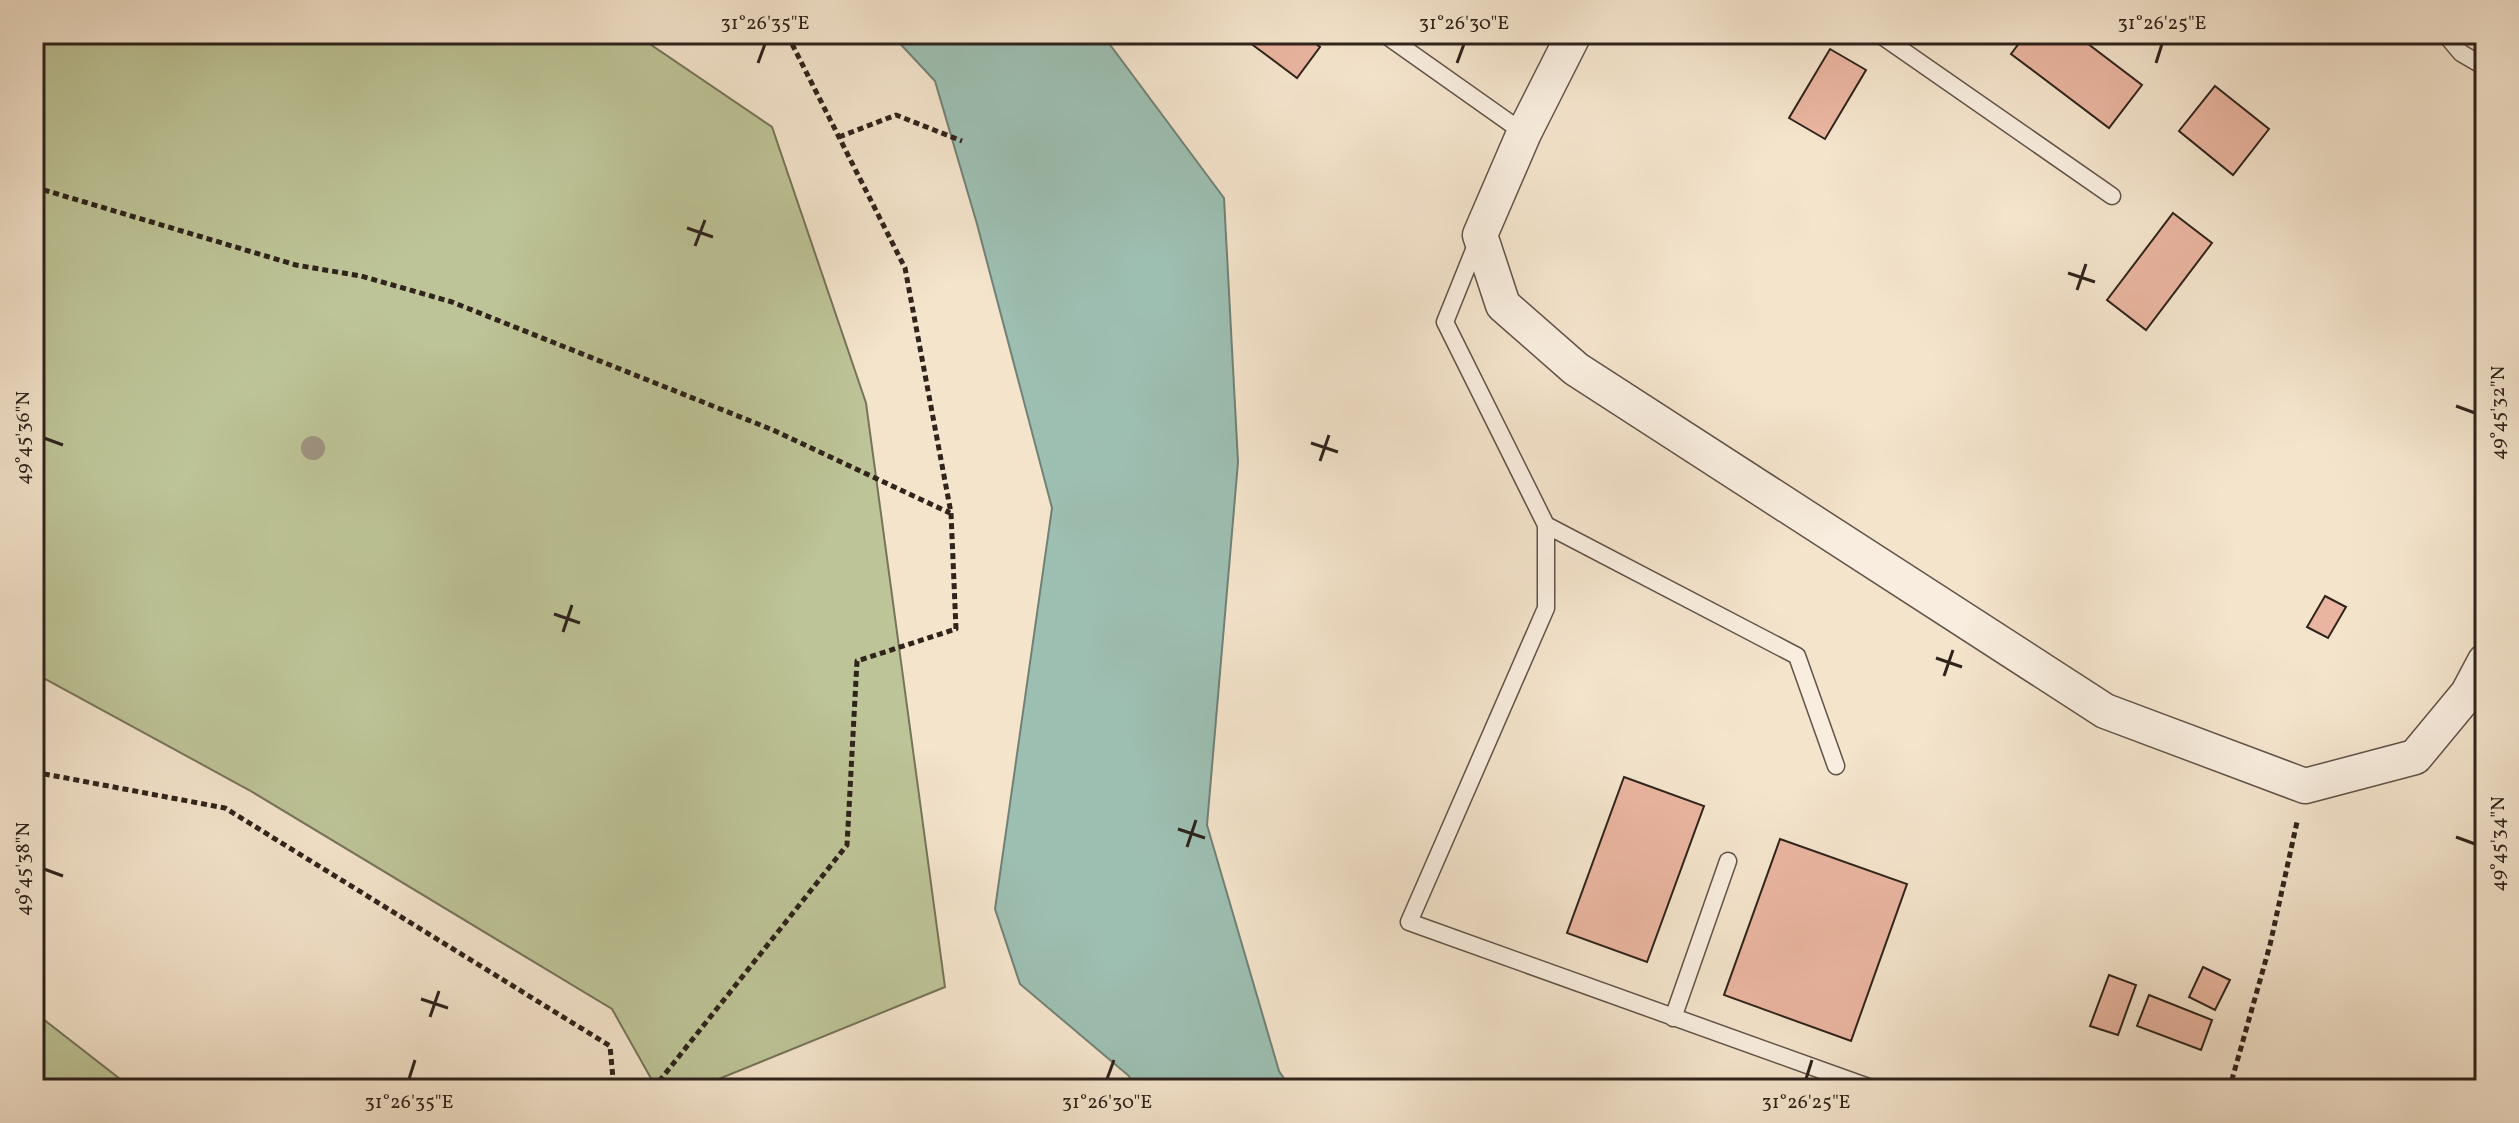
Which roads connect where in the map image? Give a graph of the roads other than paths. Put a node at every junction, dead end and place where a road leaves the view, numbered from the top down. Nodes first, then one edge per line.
1 (1384, 34) edge
2 (1574, 34) edge
3 (1879, 34) edge
4 (2445, 34) edge
5 (2485, 67) edge
6 (1524, 133) junction
7 (2112, 196) dead end
8 (1480, 235) junction
9 (1546, 525) junction
10 (2485, 661) edge
11 (1836, 766) dead end
12 (1728, 861) dead end
13 (1673, 1018) junction
14 (1874, 1089) edge

1 - 6 lane
2 - 6 street
3 - 7 lane
4 - 5 lane
6 - 8 street
8 - 9 lane
8 - 10 street
9 - 11 lane
9 - 13 lane
12 - 13 lane
13 - 14 lane

